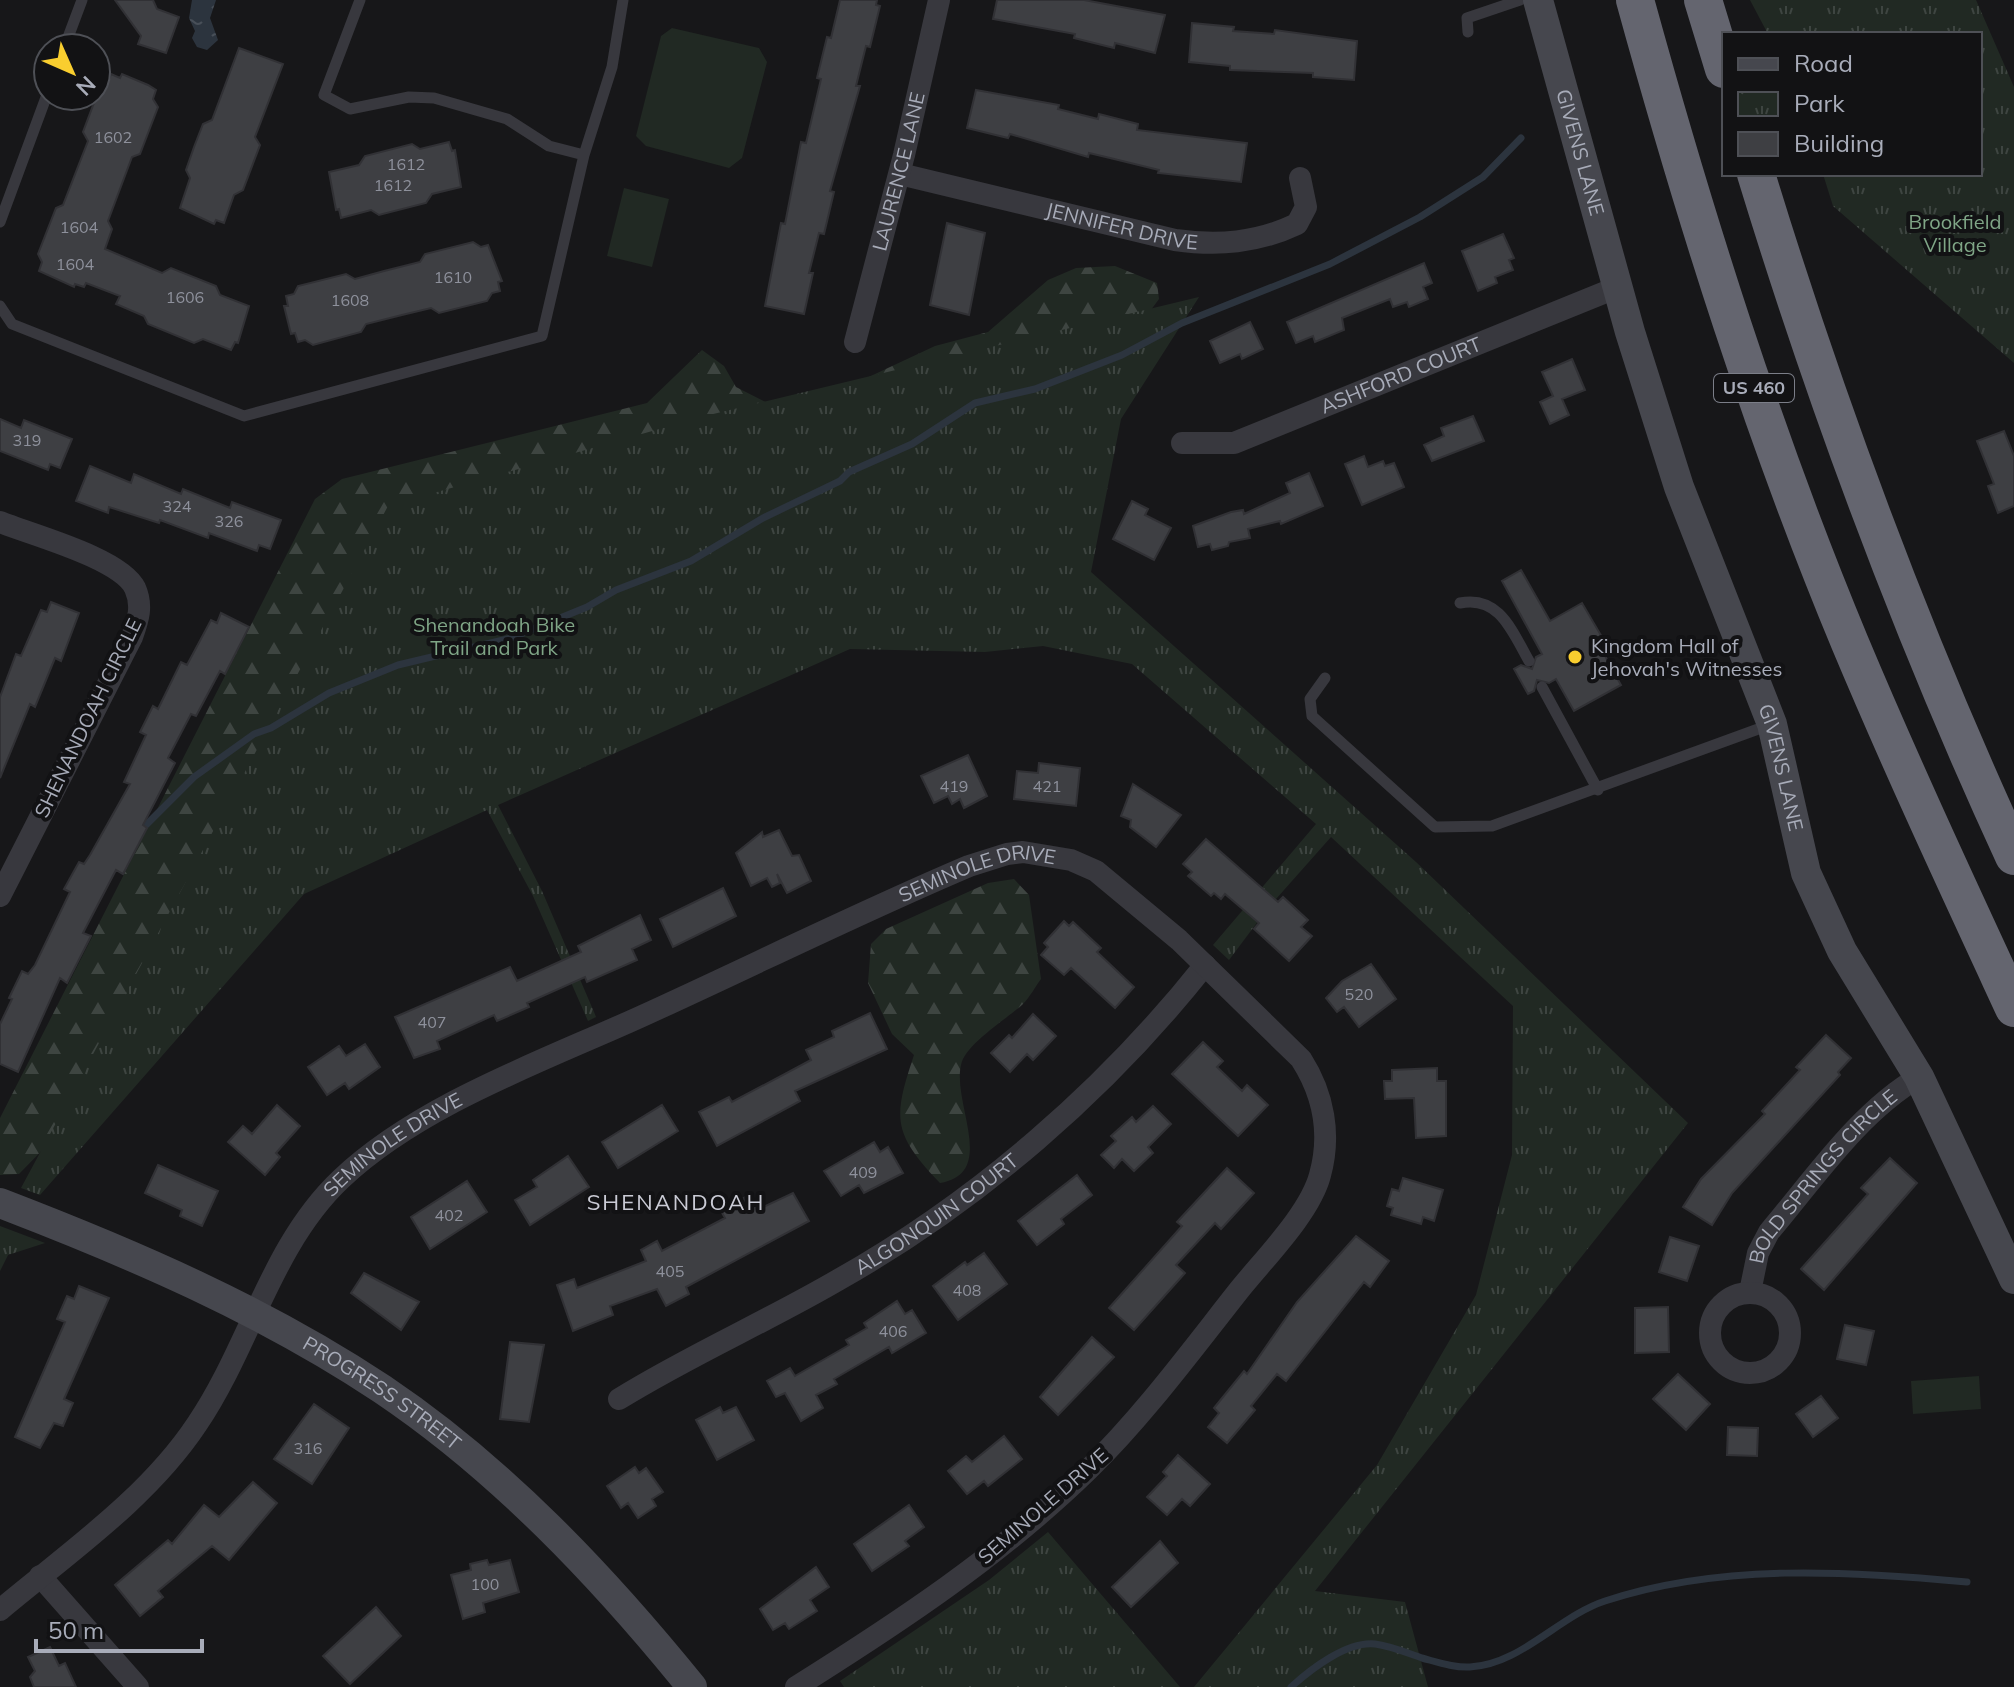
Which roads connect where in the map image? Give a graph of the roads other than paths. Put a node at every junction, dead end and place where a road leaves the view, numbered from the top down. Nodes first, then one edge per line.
1 (82, 0) edge
2 (360, 0) edge
3 (623, 0) edge
4 (939, 0) edge
5 (1520, 0) edge
6 (1538, 0) edge
7 (1612, 0) edge
8 (1635, 0) edge
9 (1704, 1) edge
10 (70, 32) edge
11 (1468, 32) dead end
12 (1722, 62) edge
13 (41, 112) edge
14 (1671, 131) junction
15 (584, 155) junction
16 (900, 174) junction
17 (1757, 176) edge
18 (1300, 178) dead end
19 (0, 222) edge
20 (1618, 287) junction
21 (0, 306) edge
22 (855, 342) dead end
23 (1182, 443) dead end
24 (0, 522) edge
25 (1460, 603) dead end
26 (1529, 661) dead end
27 (1325, 678) dead end
28 (1542, 687) dead end
29 (1772, 724) junction
30 (1598, 790) junction
31 (2014, 856) edge
32 (0, 896) edge
33 (1205, 965) junction
34 (2014, 1008) edge
35 (1919, 1077) junction
36 (0, 1203) edge
37 (2014, 1279) edge
38 (1750, 1292) dead end
39 (254, 1314) junction
40 (619, 1399) dead end
41 (40, 1576) junction
42 (0, 1610) edge
43 (138, 1687) edge
44 (692, 1687) edge
45 (796, 1687) edge

1 - 10 lane
2 - 15 lane
3 - 15 lane
4 - 16 street, LAURENCE LANE
5 - 11 lane
6 - 20 street, GIVENS LANE
7 - 14 highway
8 - 14 highway, US 460
9 - 12 highway
13 - 19 lane
14 - 34 highway, US 460
15 - 21 lane
16 - 18 street, JENNIFER DRIVE
16 - 22 street, LAURENCE LANE
17 - 31 highway, US 460
20 - 23 street, ASHFORD COURT
20 - 29 street, GIVENS LANE
24 - 32 street, SHENANDOAH CIRCLE
25 - 26 lane
27 - 30 lane
28 - 30 lane
29 - 30 lane
29 - 35 street, GIVENS LANE
33 - 39 street, SEMINOLE DRIVE
33 - 40 street, ALGONQUIN COURT
33 - 45 street, SEMINOLE DRIVE
35 - 37 street, GIVENS LANE
35 - 38 street, BOLD SPRINGS CIRCLE
36 - 39 street, PROGRESS STREET
39 - 41 street, SEMINOLE DRIVE
39 - 44 street, PROGRESS STREET
41 - 42 street, SEMINOLE DRIVE
41 - 43 street

